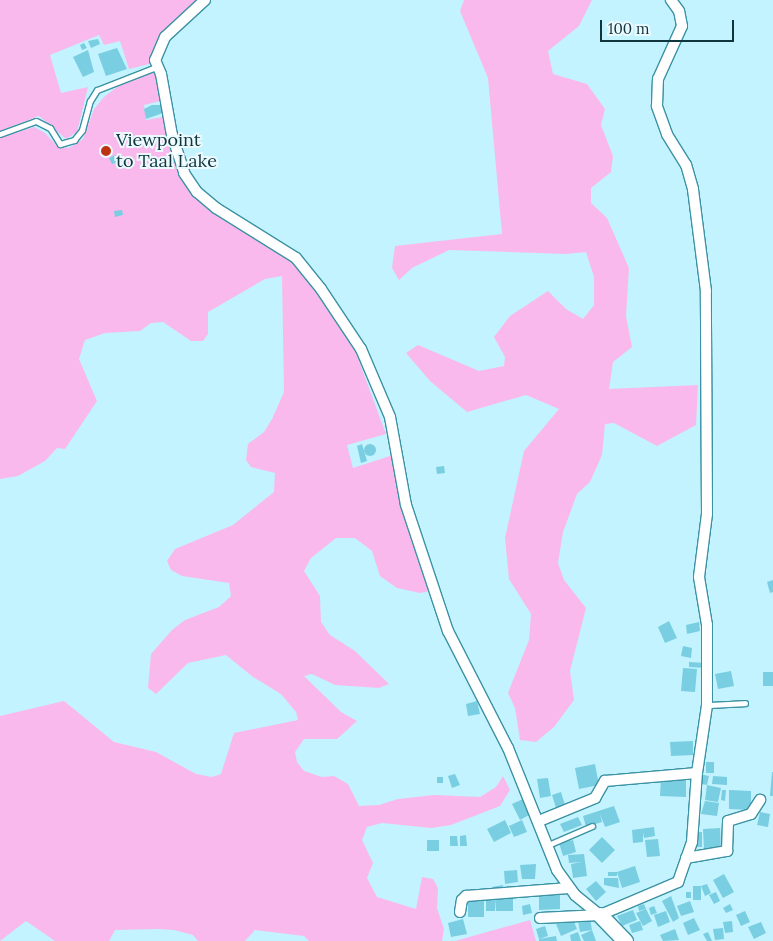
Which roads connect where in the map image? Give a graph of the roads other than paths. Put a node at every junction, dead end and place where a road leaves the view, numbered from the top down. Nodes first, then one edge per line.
1 (205, 0) edge
2 (671, 0) edge
3 (156, 67) junction
4 (0, 134) edge
5 (746, 703) dead end
6 (707, 705) junction
7 (697, 773) junction
8 (760, 800) dead end
9 (540, 821) junction
10 (592, 826) dead end
11 (548, 845) junction
12 (686, 858) junction
13 (569, 888) junction
14 (460, 912) dead end
15 (600, 915) junction
16 (540, 918) dead end
17 (625, 941) edge

1 - 3 street
2 - 6 street
3 - 4 lane
3 - 9 street
5 - 6 lane
6 - 7 street
7 - 9 street
7 - 12 street
8 - 12 street
9 - 11 street
10 - 11 lane
11 - 13 street
12 - 15 street
13 - 14 street
13 - 15 street
15 - 16 street
15 - 17 street

